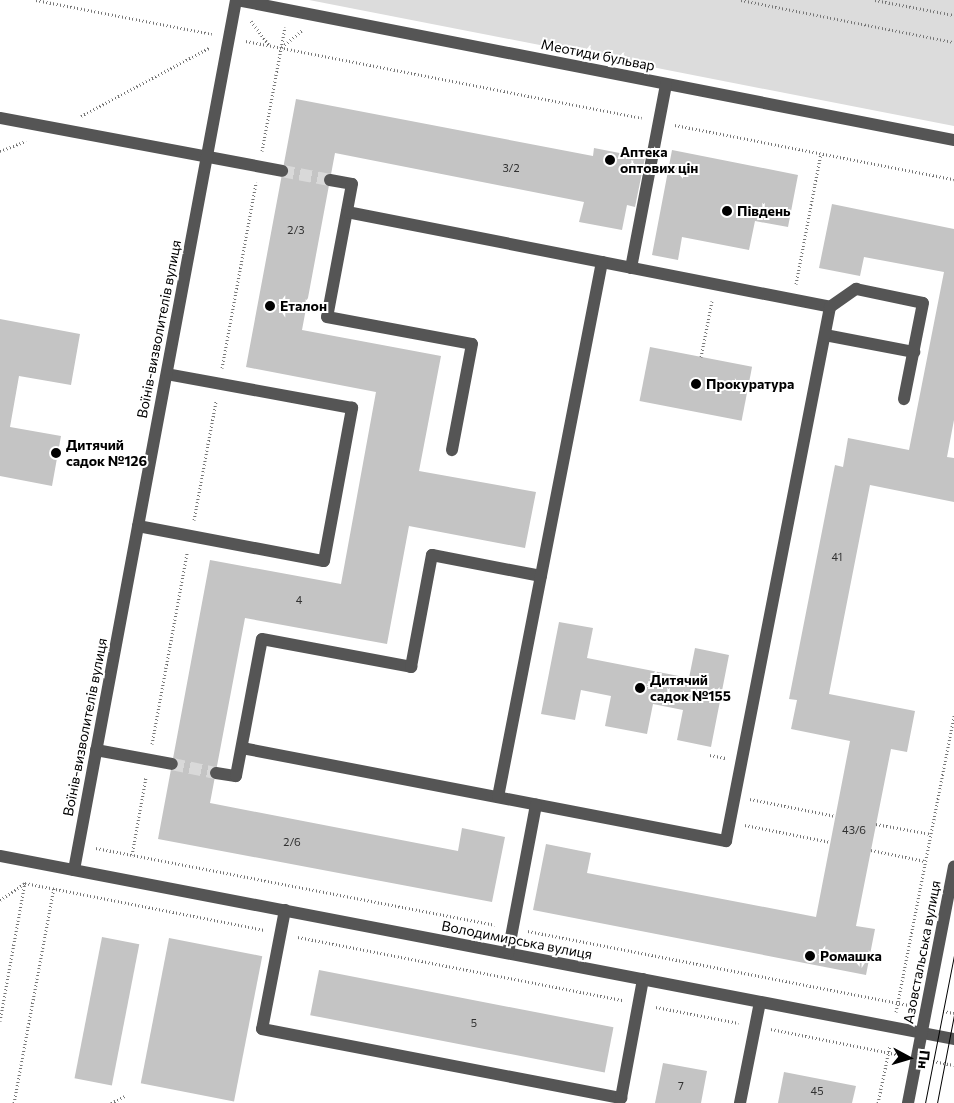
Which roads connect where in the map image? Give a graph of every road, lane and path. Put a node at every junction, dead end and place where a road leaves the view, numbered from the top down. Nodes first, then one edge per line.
1 (36, 0) edge
2 (236, 0) edge
3 (741, 0) edge
4 (875, 0) edge
5 (954, 16) edge
6 (229, 38) junction
7 (954, 42) edge
8 (281, 48) junction
9 (666, 84) junction
10 (0, 118) edge
11 (659, 121) junction
12 (56, 129) junction
13 (954, 140) edge
14 (822, 153) junction
15 (206, 157) junction
16 (259, 167) junction
17 (282, 171) tunnel mouth
18 (954, 179) edge
19 (330, 180) tunnel mouth
20 (347, 212) junction
21 (602, 262) junction
22 (631, 268) junction
23 (715, 284) junction
24 (793, 300) junction
25 (830, 307) junction
26 (825, 335) junction
27 (914, 352) junction
28 (701, 357) dead end
29 (166, 374) junction
30 (219, 383) junction
31 (904, 400) dead end
32 (452, 450) dead end
33 (138, 526) junction
34 (191, 536) junction
35 (541, 576) junction
36 (954, 715) edge
37 (242, 748) junction
38 (96, 750) junction
39 (149, 760) junction
40 (172, 764) tunnel mouth
41 (216, 773) tunnel mouth
42 (735, 796) junction
43 (498, 797) junction
44 (536, 805) junction
45 (835, 816) dead end
46 (730, 822) junction
47 (876, 824) dead end
48 (931, 834) junction
49 (830, 842) dead end
50 (78, 844) junction
51 (871, 850) dead end
52 (132, 855) junction
53 (0, 856) edge
54 (925, 861) junction
55 (29, 862) junction
56 (954, 866) edge
57 (58, 867) junction
58 (74, 870) junction
59 (25, 883) junction
60 (54, 889) junction
61 (0, 900) edge
62 (285, 910) junction
63 (512, 928) junction
64 (281, 934) junction
65 (508, 954) junction
66 (643, 979) junction
67 (760, 1002) junction
68 (638, 1003) junction
69 (0, 1021) edge
70 (755, 1026) junction
71 (921, 1033) junction
72 (954, 1039) edge
73 (125, 1096) dead end
74 (14, 1103) edge
75 (110, 1103) edge
76 (740, 1103) edge
77 (878, 1103) edge
78 (908, 1103) edge

1 - 6 path
2 - 6 street, Воїнів-визволителів вулиця
2 - 9 street, Меотиди бульвар
3 - 7 path
4 - 5 path
6 - 8 path
6 - 12 path
6 - 15 street, Воїнів-визволителів вулиця
8 - 11 path
8 - 16 path
9 - 11 street
9 - 13 street, Меотиди бульвар
10 - 12 street
11 - 14 path
11 - 22 street
12 - 15 street
14 - 18 path
14 - 24 path
15 - 16 street
15 - 29 street, Воїнів-визволителів вулиця
16 - 17 street
16 - 30 path
19 - 20 street
20 - 21 street
20 - 32 street
21 - 22 street
21 - 35 street
22 - 23 street
23 - 24 street
23 - 28 path
24 - 25 street
25 - 26 street
25 - 27 street
26 - 27 street
26 - 42 street
27 - 31 street
29 - 30 street
29 - 33 street, Воїнів-визволителів вулиця
30 - 34 path
30 - 34 street
33 - 34 street
33 - 38 street, Воїнів-визволителів вулиця
34 - 39 path
35 - 37 street
35 - 43 street
36 - 48 path
37 - 41 street
37 - 43 street
38 - 39 street
38 - 50 street, Воїнів-визволителів вулиця
39 - 40 street
39 - 52 path
42 - 45 path
42 - 46 street
43 - 44 street
44 - 46 street
44 - 63 street
46 - 49 path
47 - 48 path
48 - 54 path
50 - 52 path
50 - 58 street, Воїнів-визволителів вулиця
51 - 54 path
52 - 63 path
53 - 55 street, Володимирська вулиця
54 - 63 path
55 - 57 street, Володимирська вулиця
55 - 59 path
56 - 71 street, Азовстальська вулиця
57 - 58 street, Володимирська вулиця
57 - 60 path
58 - 62 street, Володимирська вулиця
59 - 60 path
59 - 61 path
59 - 69 path
60 - 64 path
60 - 74 path
62 - 64 street
62 - 65 street, Володимирська вулиця
63 - 65 street
64 - 68 path
64 - 68 street
65 - 66 street, Володимирська вулиця
66 - 67 street, Володимирська вулиця
66 - 68 street
67 - 70 street
67 - 71 street, Володимирська вулиця
68 - 70 path
70 - 76 street
70 - 77 path
71 - 72 street, Володимирська вулиця
71 - 78 street, Азовстальська вулиця
73 - 75 path

